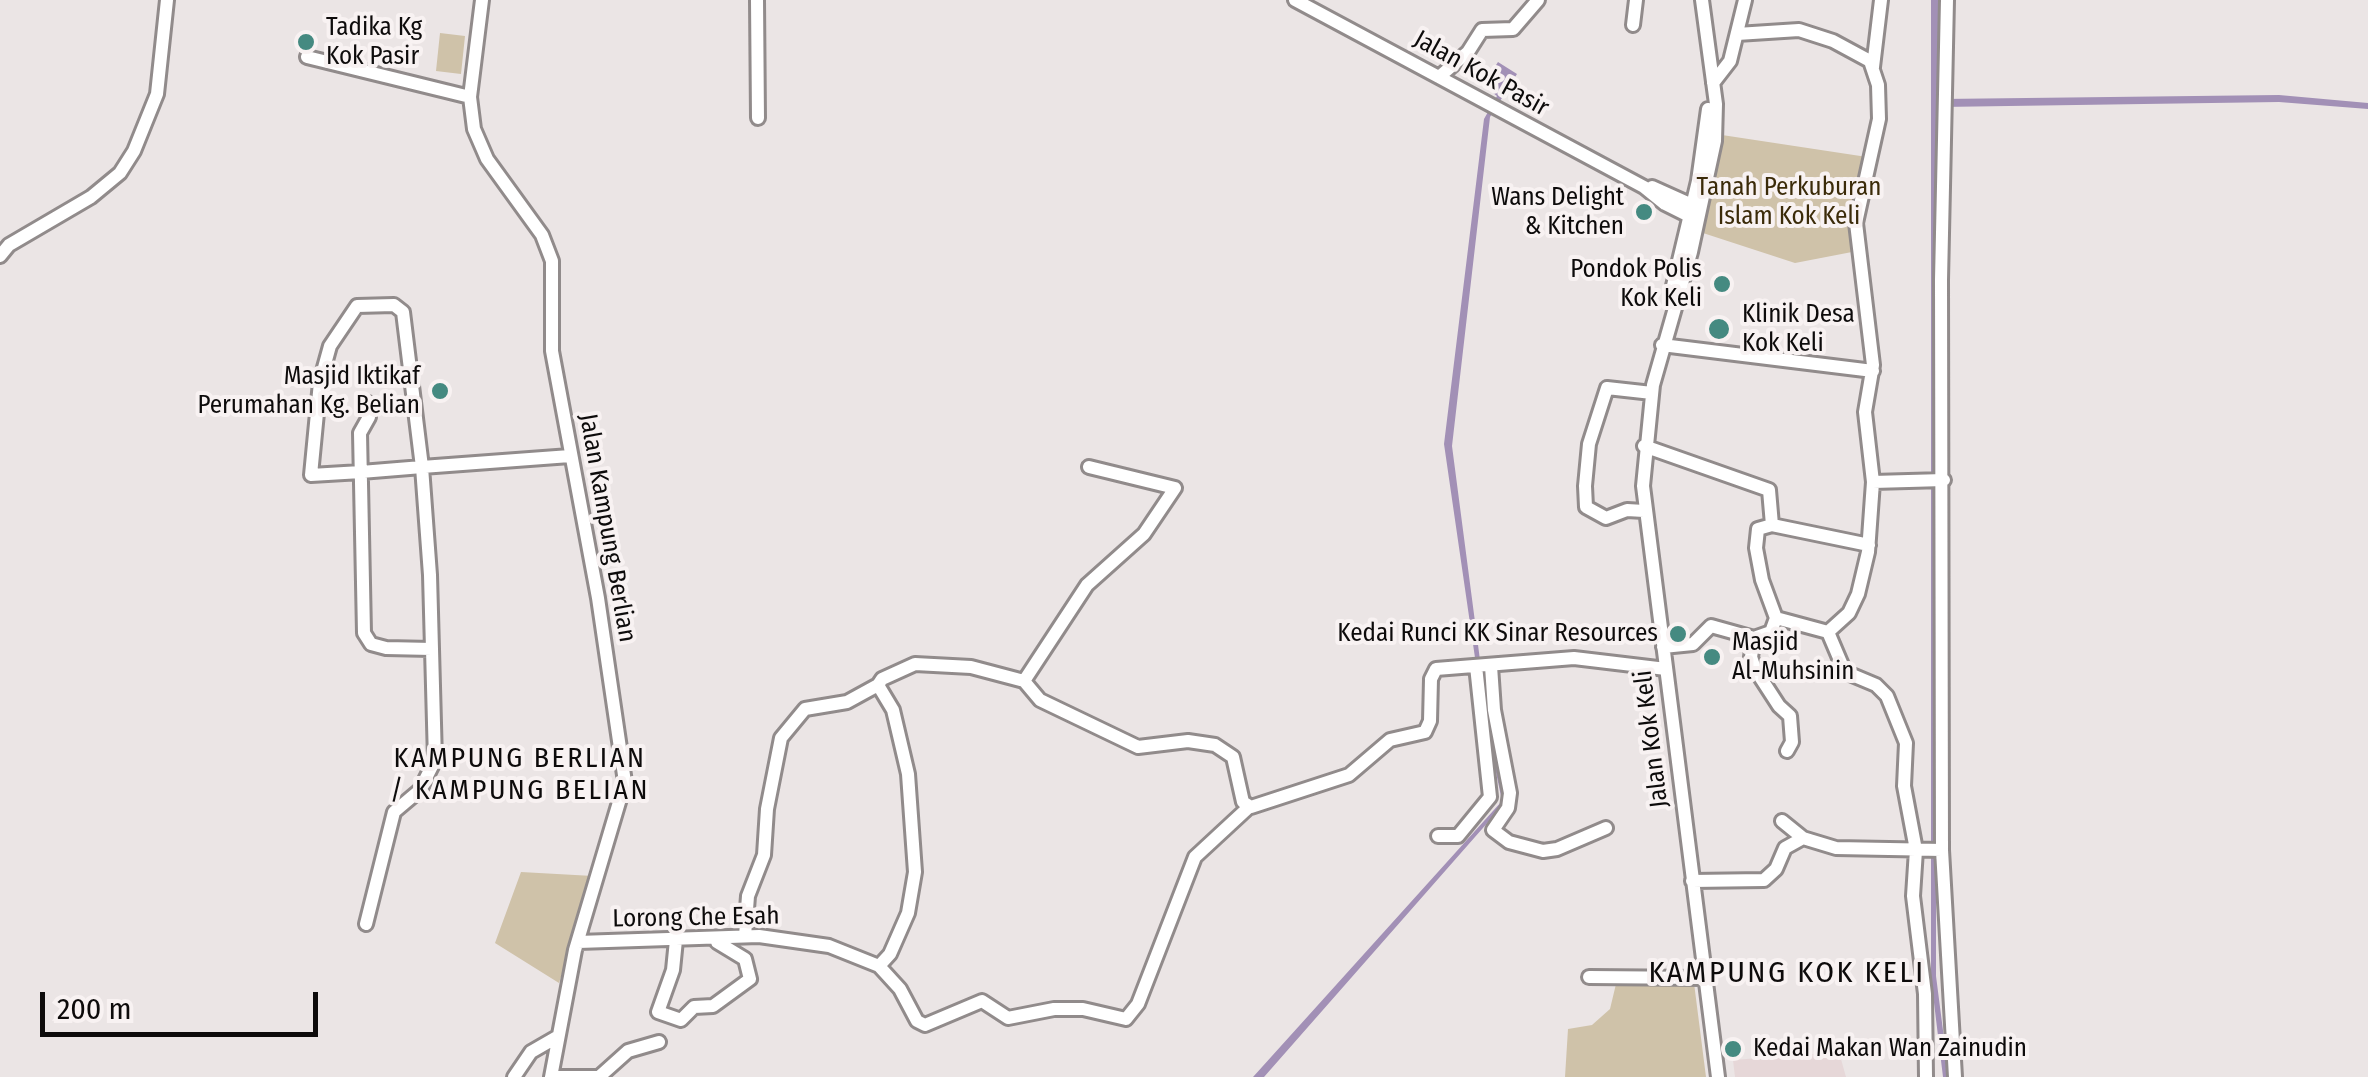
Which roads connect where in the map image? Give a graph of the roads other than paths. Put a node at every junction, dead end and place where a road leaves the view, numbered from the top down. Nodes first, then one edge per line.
1 (167, 0) edge
2 (482, 0) edge
3 (757, 0) edge
4 (1295, 0) edge
5 (1538, 0) edge
6 (1636, 0) edge
7 (1702, 0) edge
8 (1745, 0) edge
9 (1881, 0) edge
10 (1947, 0) edge
11 (1633, 24) dead end
12 (1737, 34) junction
13 (306, 58) dead end
14 (1872, 69) junction
15 (1439, 77) junction
16 (1714, 88) junction
17 (470, 96) junction
18 (758, 118) dead end
19 (1703, 178) junction
20 (1665, 198) junction
21 (1692, 211) junction
22 (1686, 236) junction
23 (3, 247) edge
24 (1691, 252) junction
25 (1663, 341) junction
26 (1873, 372) junction
27 (1652, 392) junction
28 (368, 404) dead end
29 (1644, 446) junction
30 (570, 456) junction
31 (422, 466) junction
32 (1089, 467) dead end
33 (361, 472) junction
34 (1935, 480) junction
35 (1873, 482) junction
36 (1644, 511) junction
37 (1772, 525) junction
38 (1869, 545) junction
39 (1776, 618) junction
40 (1828, 632) junction
41 (1754, 638) junction
42 (1663, 647) junction
43 (432, 649) junction
44 (1476, 666) junction
45 (1491, 666) junction
46 (1666, 669) junction
47 (1024, 682) junction
48 (878, 685) junction
49 (1787, 750) dead end
50 (1249, 808) junction
51 (1782, 820) dead end
52 (1606, 828) dead end
53 (1438, 836) dead end
54 (1803, 838) junction
55 (1931, 850) junction
56 (1692, 882) junction
57 (366, 924) dead end
58 (745, 936) junction
59 (710, 939) junction
60 (676, 940) junction
61 (578, 942) junction
62 (879, 966) junction
63 (1589, 977) dead end
64 (1705, 978) junction
65 (557, 1037) junction
66 (659, 1042) dead end
67 (514, 1077) edge
68 (552, 1077) edge
69 (1718, 1077) edge
70 (1926, 1077) edge
71 (1954, 1077) edge

1 - 23 street
2 - 17 street, Jalan Kampung Berlian
3 - 18 street
4 - 15 street, Jalan Kok Pasir
5 - 15 street
6 - 11 street
7 - 16 street, Jalan Kok Keli
8 - 12 street
9 - 14 street
10 - 34 street
12 - 14 street
12 - 16 street
13 - 17 street
14 - 26 street
15 - 20 street, Jalan Kok Pasir
16 - 19 street, Jalan Kok Keli
17 - 30 street, Jalan Kampung Berlian
19 - 20 street
19 - 21 street, Jalan Kok Keli
19 - 24 street, Jalan Kok Keli
20 - 21 street, Jalan Kok Pasir
20 - 22 street
21 - 22 street, Jalan Kok Keli
21 - 24 street
22 - 25 street, Jalan Kok Keli
24 - 25 street, Jalan Kok Keli
25 - 26 street
25 - 27 street, Jalan Kok Keli
26 - 35 street
27 - 29 street, Jalan Kok Keli
27 - 36 street
28 - 33 street
29 - 36 street, Jalan Kok Keli
29 - 37 street
30 - 31 street
30 - 61 street, Jalan Kampung Berlian
31 - 33 street
31 - 33 street
31 - 43 street
32 - 47 street
33 - 43 street
34 - 35 street
34 - 55 street
35 - 38 street
36 - 42 street, Jalan Kok Keli
37 - 38 street
37 - 39 street
38 - 40 street
39 - 40 street
39 - 41 street
40 - 55 street
41 - 42 street
41 - 49 street
42 - 46 street, Jalan Kok Keli
43 - 57 street
44 - 45 street
44 - 50 street
44 - 53 street
45 - 46 street
45 - 52 street
46 - 56 street, Jalan Kok Keli
47 - 48 street
47 - 50 street
48 - 58 street
48 - 62 street
50 - 62 street
51 - 54 street
54 - 55 street
54 - 56 street
55 - 70 street
55 - 71 street
56 - 64 street, Jalan Kok Keli
58 - 59 street, Lorong Che Esah
58 - 62 street, Lorong Che Esah
59 - 60 street, Lorong Che Esah
59 - 60 street
60 - 61 street, Lorong Che Esah
61 - 65 street, Jalan Kampung Berlian
63 - 64 street
64 - 69 street, Jalan Kok Keli
65 - 67 street
65 - 68 street, Jalan Kampung Berlian
66 - 68 street

